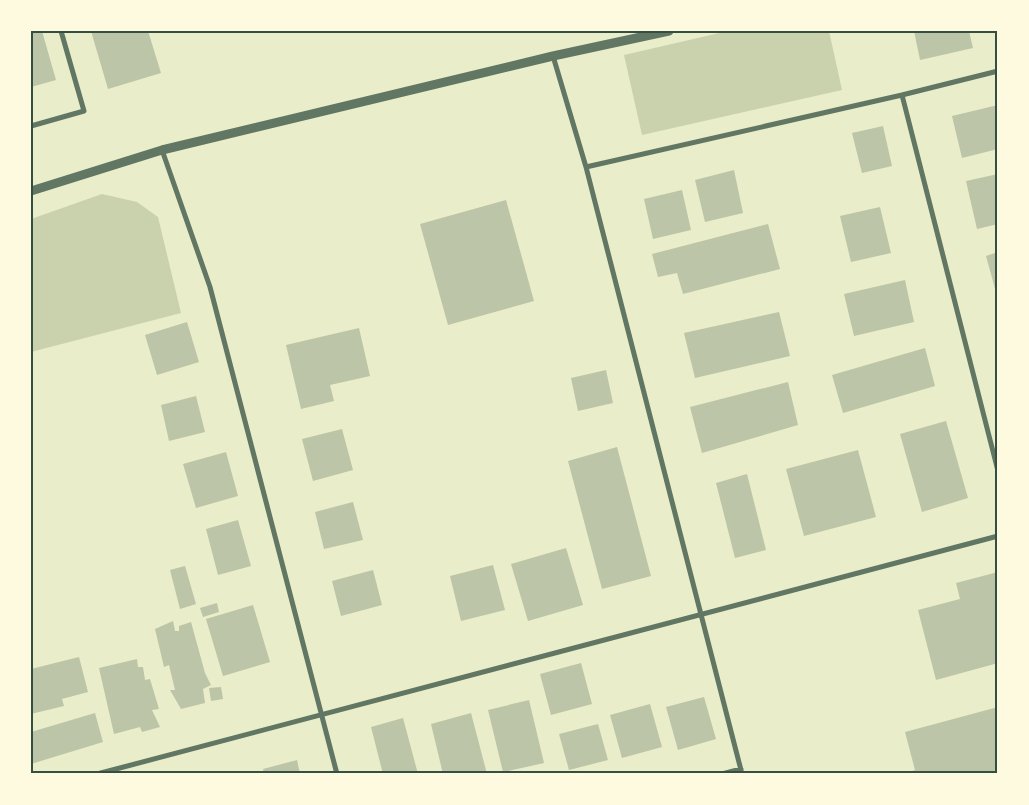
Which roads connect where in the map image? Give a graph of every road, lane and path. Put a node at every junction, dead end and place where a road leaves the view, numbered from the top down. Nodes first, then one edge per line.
1 (61, 31) edge
2 (669, 31) edge
3 (553, 56) junction
4 (998, 70) edge
5 (902, 95) junction
6 (31, 126) edge
7 (162, 150) junction
8 (586, 167) junction
9 (32, 190) edge
10 (998, 471) edge
11 (998, 536) edge
12 (700, 614) junction
13 (322, 714) junction
14 (742, 771) edge
15 (96, 774) edge
16 (337, 774) edge
17 (722, 774) edge

1 - 6 street
2 - 3 street
3 - 7 street
3 - 8 street
4 - 5 street
5 - 8 street
5 - 10 street
7 - 9 street
7 - 13 street
8 - 12 street
11 - 12 street
12 - 13 street
12 - 14 street
13 - 15 street
13 - 16 street
14 - 17 street

